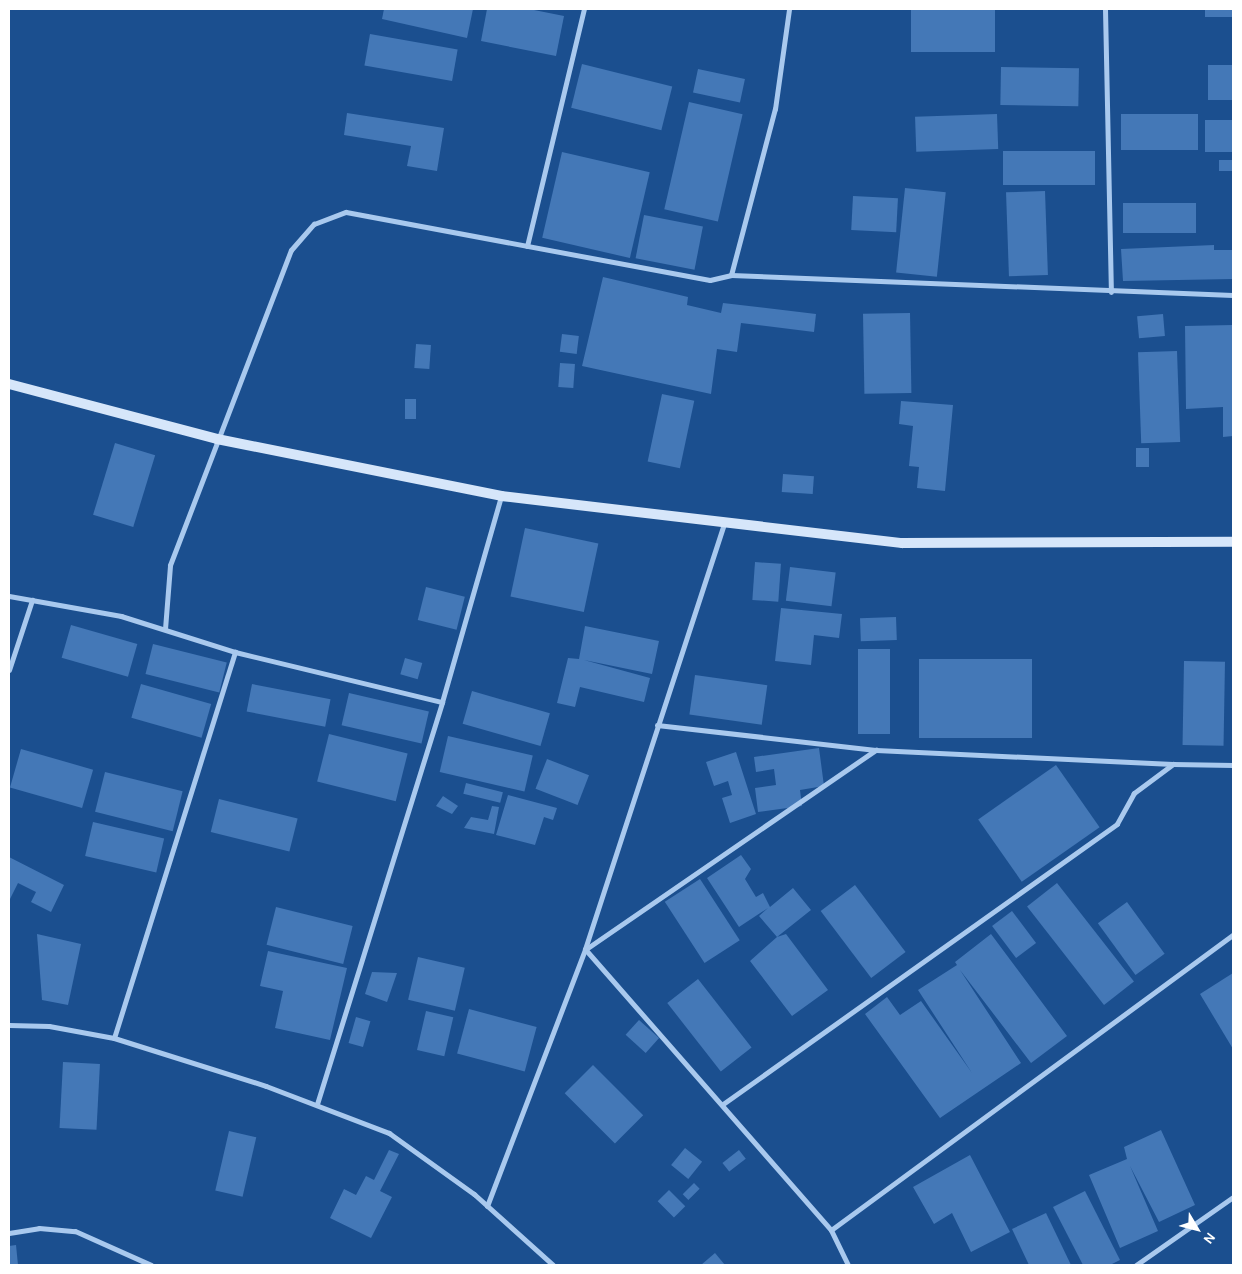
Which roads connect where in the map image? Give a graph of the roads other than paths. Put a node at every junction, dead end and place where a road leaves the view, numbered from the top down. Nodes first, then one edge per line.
1 (584, 9) edge
2 (789, 9) edge
3 (1105, 9) edge
4 (527, 246) junction
5 (731, 275) junction
6 (1111, 292) junction
7 (1233, 295) edge
8 (9, 384) edge
9 (217, 439) junction
10 (501, 496) junction
11 (724, 524) junction
12 (1233, 542) edge
13 (9, 596) edge
14 (32, 600) junction
15 (165, 629) junction
16 (235, 652) junction
17 (9, 670) edge
18 (442, 702) junction
19 (657, 725) junction
20 (876, 750) junction
21 (1173, 764) junction
22 (1233, 765) edge
23 (1233, 935) edge
24 (586, 949) junction
25 (9, 1025) edge
26 (114, 1038) junction
27 (317, 1104) junction
28 (723, 1104) junction
29 (1233, 1197) edge
30 (487, 1206) junction
31 (831, 1230) junction
32 (9, 1233) edge
33 (151, 1265) edge
34 (553, 1265) edge
35 (848, 1265) edge
36 (1136, 1265) edge

1 - 4 street
2 - 5 street
3 - 6 street
4 - 5 street
4 - 9 street
5 - 6 street
6 - 7 street
8 - 9 main road
9 - 10 main road
9 - 15 street
10 - 11 main road
10 - 18 street
11 - 12 main road
11 - 19 street
13 - 14 street
14 - 15 street
14 - 17 street
15 - 16 street
16 - 18 street
16 - 26 street
18 - 27 street
19 - 20 street
19 - 24 street
20 - 21 street
20 - 24 street
21 - 22 street
21 - 28 street
23 - 31 street
24 - 28 street
24 - 30 street
25 - 26 street
26 - 27 street
27 - 30 street
28 - 31 street
29 - 36 street
30 - 34 street
31 - 35 street
32 - 33 street

